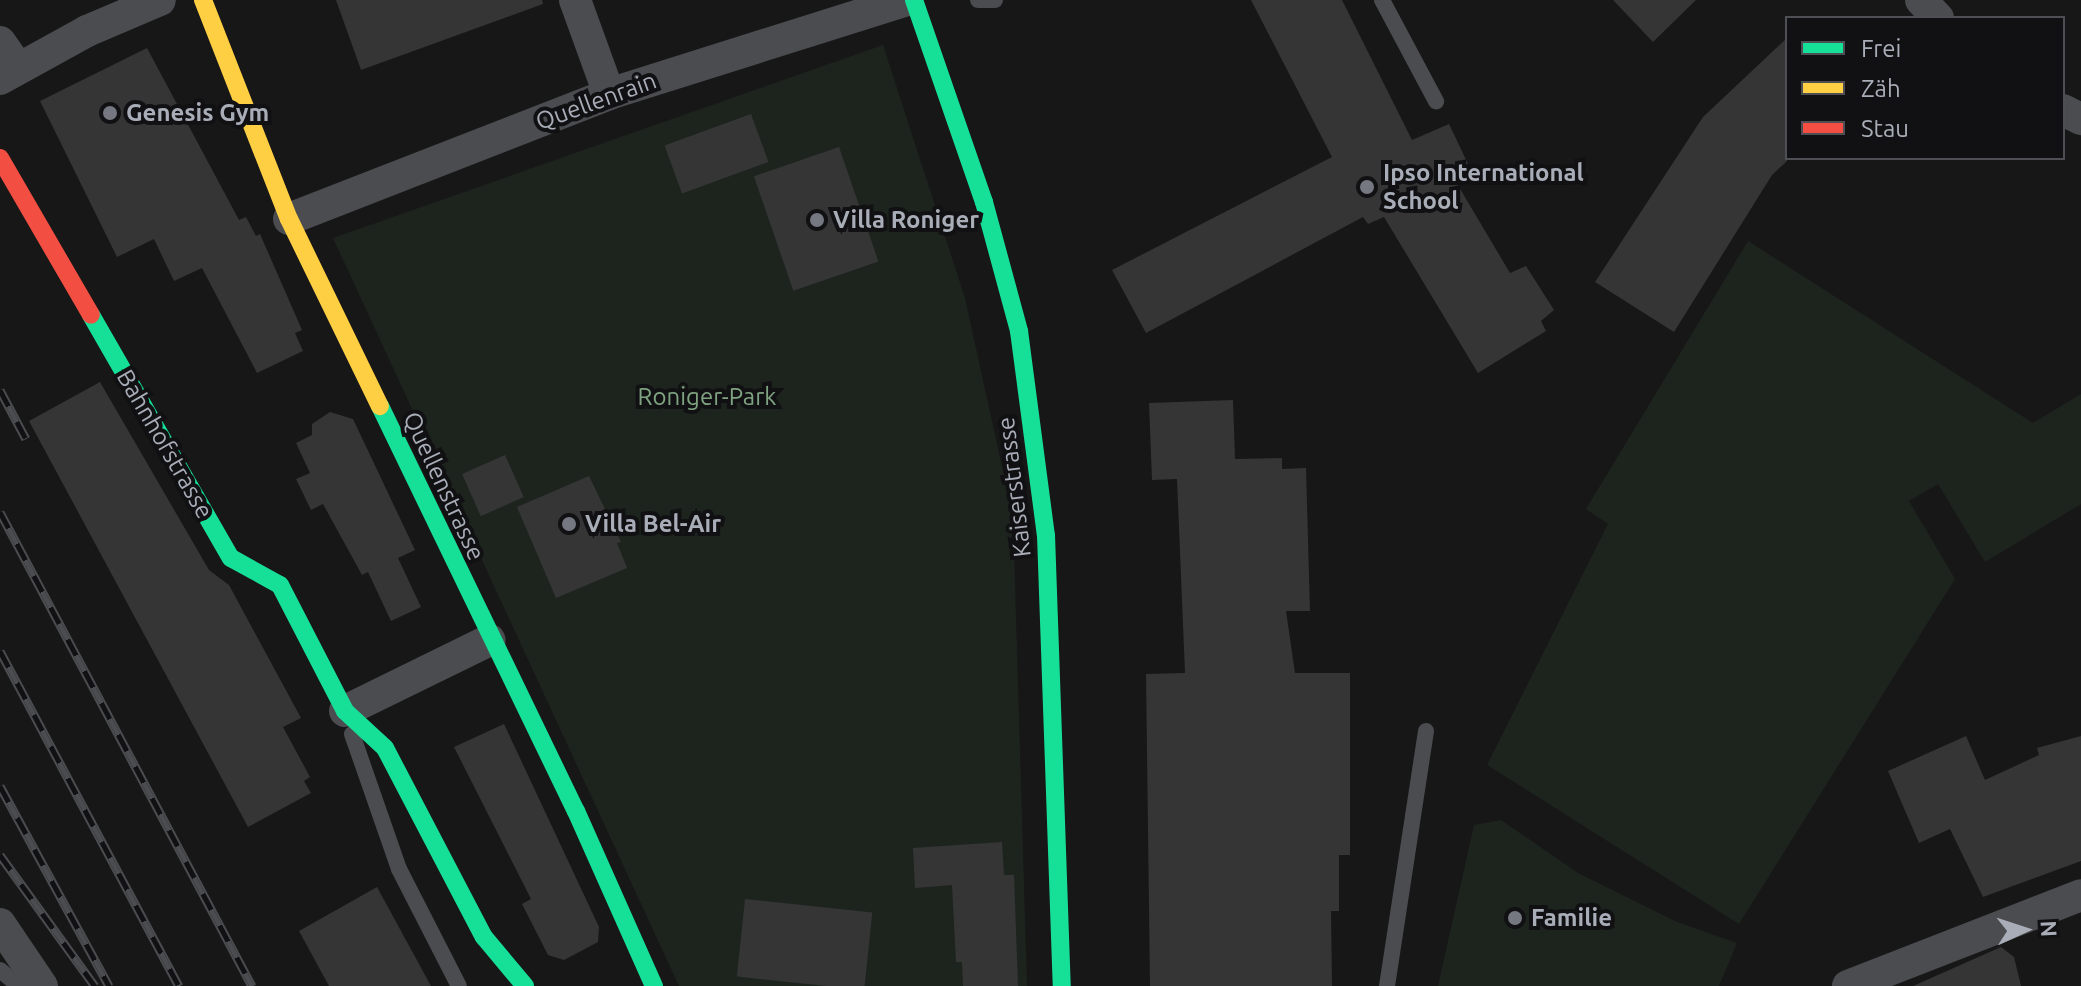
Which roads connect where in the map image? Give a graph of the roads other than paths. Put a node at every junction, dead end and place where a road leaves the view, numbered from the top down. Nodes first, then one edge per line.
1 (160, 0) edge
2 (203, 0) edge
3 (575, 0) edge
4 (907, 0) edge
5 (914, 0) edge
6 (978, 0) edge
7 (995, 0) edge
8 (1382, 0) edge
9 (1921, 0) edge
10 (1936, 16) edge
11 (6, 63) edge
12 (609, 94) junction
13 (1436, 101) dead end
14 (0, 158) edge
15 (289, 219) junction
16 (490, 640) junction
17 (345, 711) junction
18 (1426, 731) dead end
19 (2081, 895) edge
20 (0, 924) edge
21 (0, 970) edge
22 (19, 986) edge
23 (42, 986) edge
24 (459, 986) edge
25 (525, 986) edge
26 (654, 986) edge
27 (1062, 986) edge
28 (1387, 986) edge
29 (1848, 986) edge

1 - 11 street
2 - 15 street, Quellenstrasse
3 - 12 street
4 - 12 street, Quellenrain
5 - 27 street, Kaiserstrasse
6 - 7 lane
8 - 13 lane
9 - 10 street
12 - 15 street, Quellenrain
14 - 17 street, Bahnhofstrasse
15 - 16 street, Quellenstrasse
16 - 17 street
16 - 26 street, Quellenstrasse
17 - 24 lane, Bahnhofstrasse
17 - 25 street, Bahnhofstrasse
18 - 28 lane
19 - 29 street
20 - 23 street
21 - 22 lane

